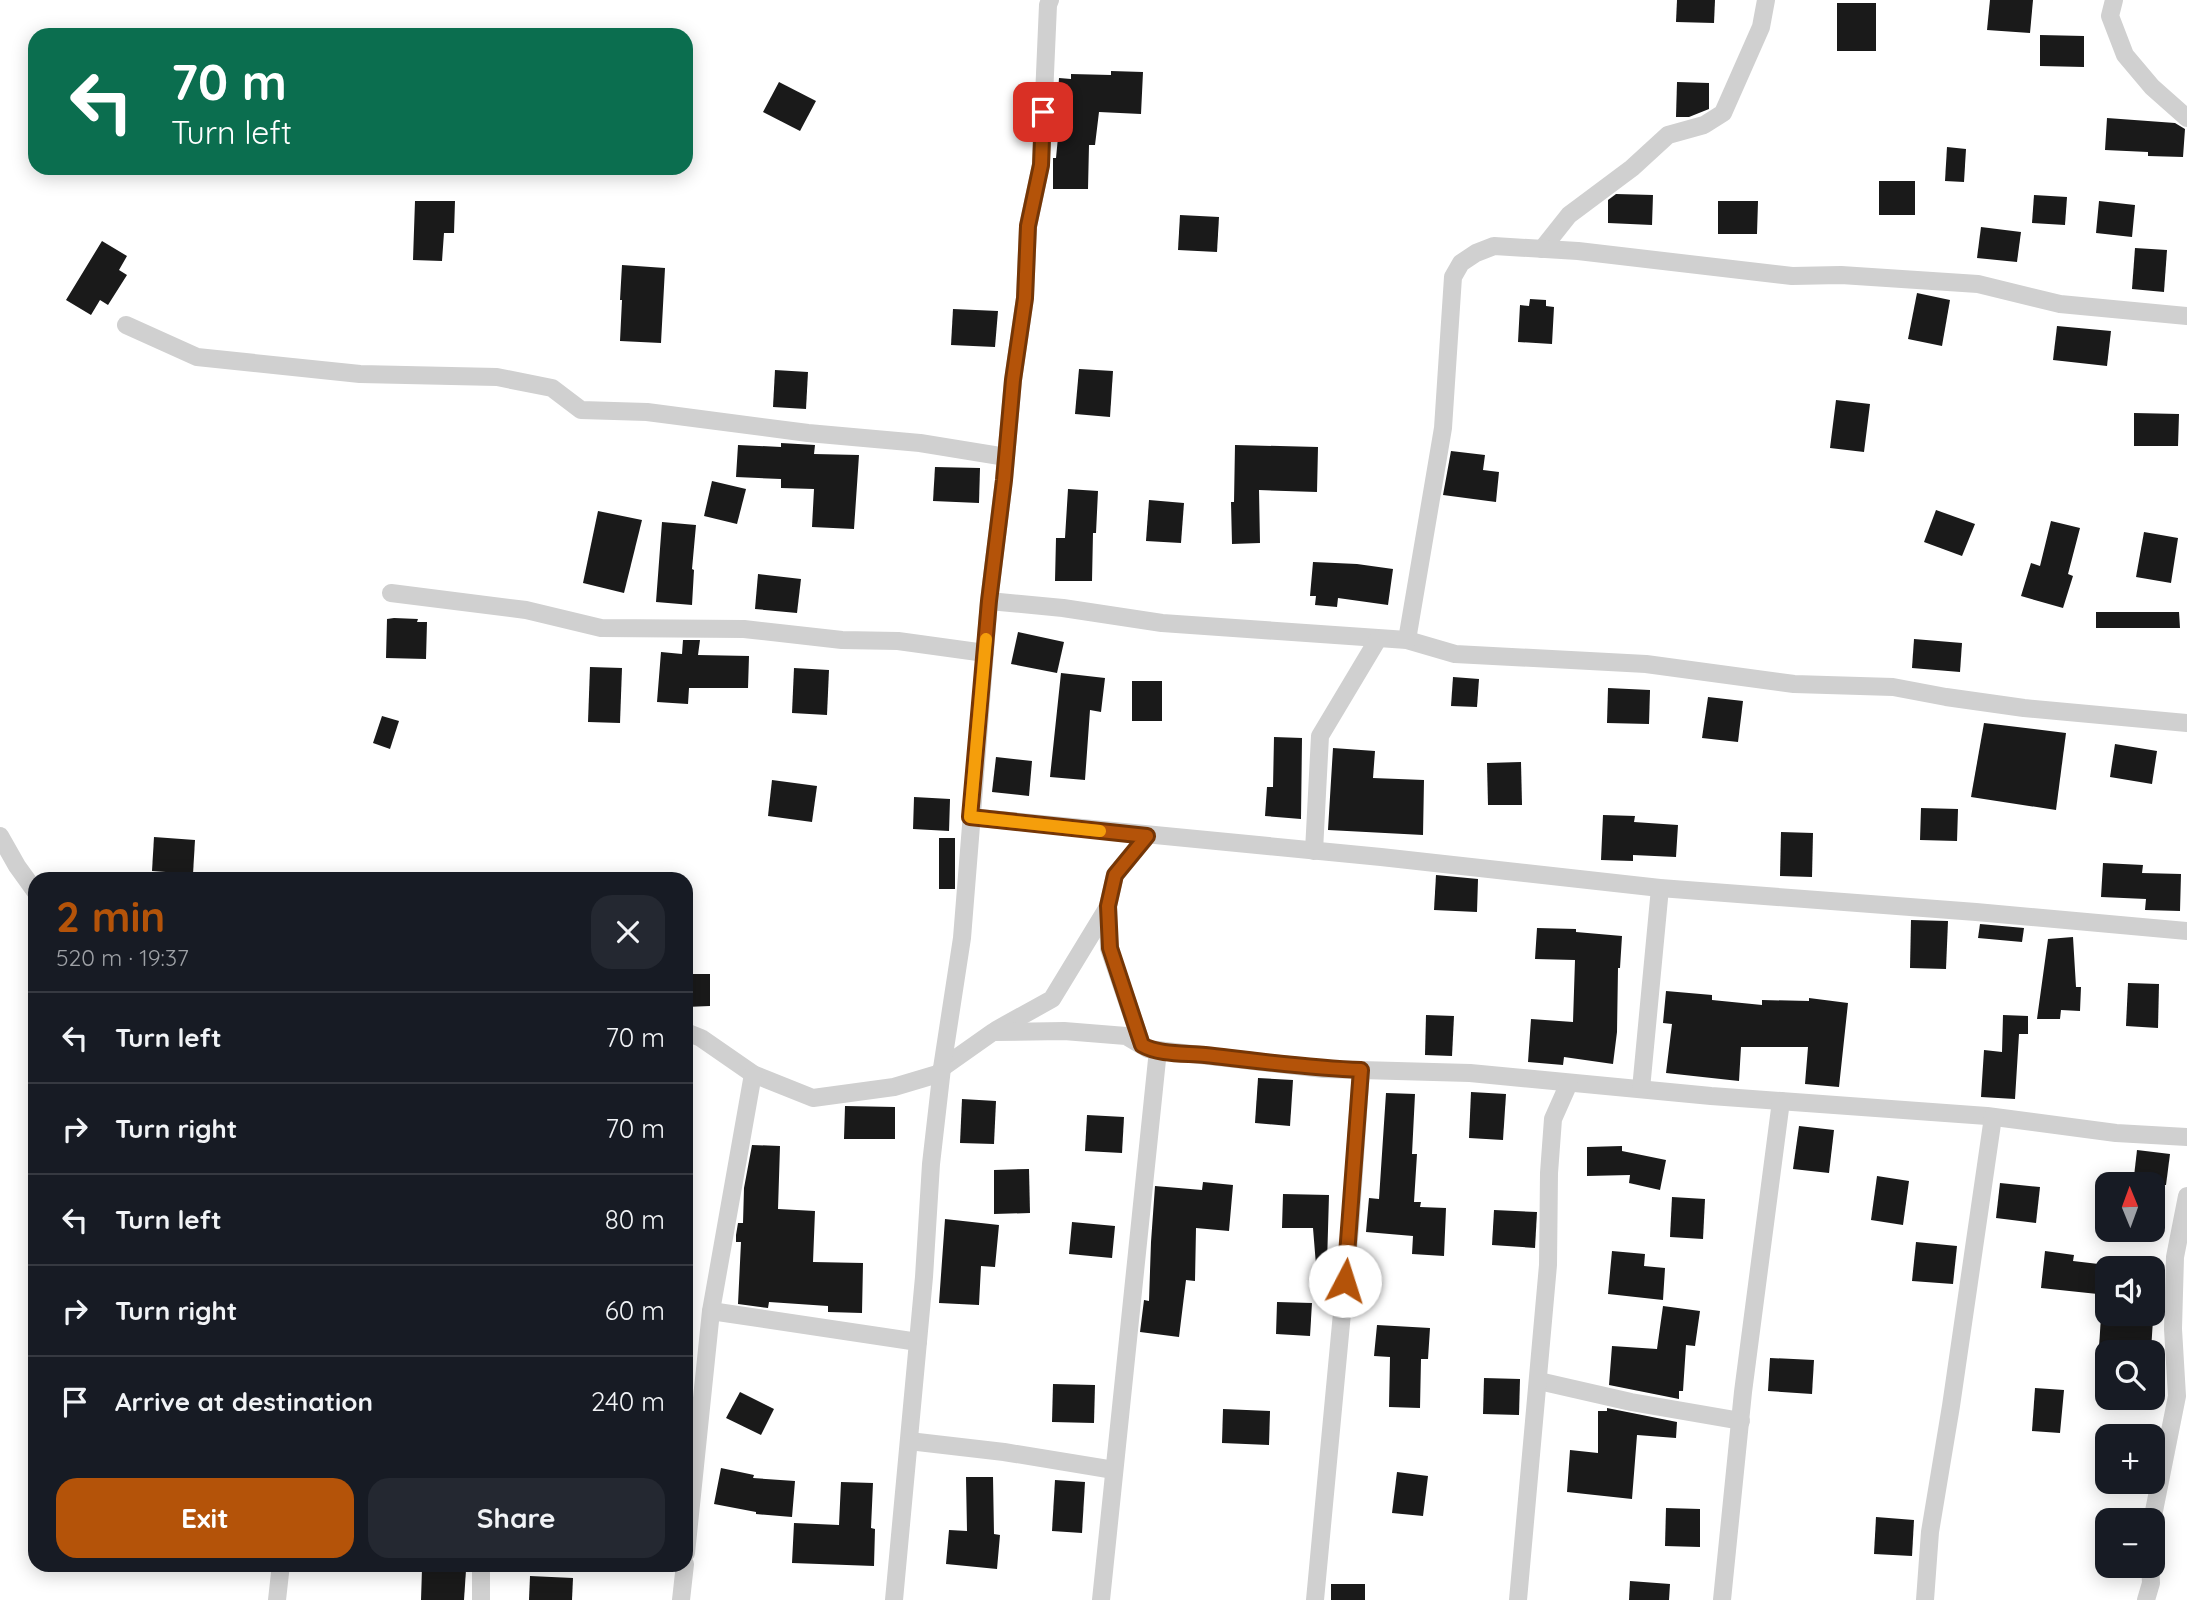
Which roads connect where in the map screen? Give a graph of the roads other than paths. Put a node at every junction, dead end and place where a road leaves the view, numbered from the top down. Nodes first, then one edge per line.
1 (1050, 0) edge
2 (1766, 0) edge
3 (2114, 0) edge
4 (2187, 118) edge
5 (1542, 250) junction
6 (2187, 316) edge
7 (126, 325) dead end
8 (1006, 457) junction
9 (391, 593) dead end
10 (989, 601) junction
11 (1378, 639) junction
12 (1407, 640) junction
13 (985, 653) junction
14 (2187, 723) edge
15 (970, 817) junction
16 (0, 836) edge
17 (1147, 836) junction
18 (1314, 851) junction
19 (28, 880) edge
20 (1660, 888) junction
21 (1108, 906) junction
22 (2187, 931) edge
23 (993, 1032) junction
24 (693, 1035) edge
25 (1150, 1048) junction
26 (1361, 1070) junction
27 (942, 1071) junction
28 (753, 1074) junction
29 (1569, 1083) junction
30 (1641, 1089) junction
31 (1781, 1101) junction
32 (1993, 1117) junction
33 (2187, 1137) edge
34 (2187, 1196) edge
35 (711, 1311) junction
36 (918, 1342) junction
37 (1539, 1381) junction
38 (1741, 1422) junction
39 (909, 1441) junction
40 (1114, 1470) junction
41 (693, 1485) edge
42 (2154, 1508) edge
43 (280, 1572) edge
44 (481, 1572) edge
45 (684, 1572) edge
46 (2151, 1578) edge
47 (277, 1600) edge
48 (481, 1600) edge
49 (681, 1600) edge
50 (894, 1600) edge
51 (1101, 1600) edge
52 (1315, 1600) edge
53 (1518, 1600) edge
54 (1722, 1600) edge
55 (1925, 1600) edge
56 (2146, 1600) edge

1 - 8 street
2 - 5 street
3 - 4 street
5 - 6 street
5 - 12 street
7 - 8 street
8 - 10 street
9 - 13 street
10 - 11 street
10 - 13 street
11 - 12 street
11 - 18 street
12 - 14 street
13 - 15 street
15 - 17 street
15 - 27 street
16 - 19 street
17 - 18 street
17 - 21 street
18 - 20 street
20 - 22 street
20 - 30 street
21 - 23 street
21 - 25 street
23 - 25 street
23 - 27 street
24 - 28 street
25 - 26 street
25 - 40 street
26 - 29 street
26 - 52 street
27 - 28 street
27 - 36 street
28 - 35 street
29 - 30 street
29 - 37 street
30 - 31 street
31 - 32 street
31 - 38 street
32 - 33 street
32 - 55 street
34 - 42 street
35 - 36 street
35 - 41 street
36 - 39 street
37 - 38 street
37 - 53 street
38 - 54 street
39 - 40 street
39 - 50 street
40 - 51 street
43 - 47 street
44 - 48 street
45 - 49 street
46 - 56 street

